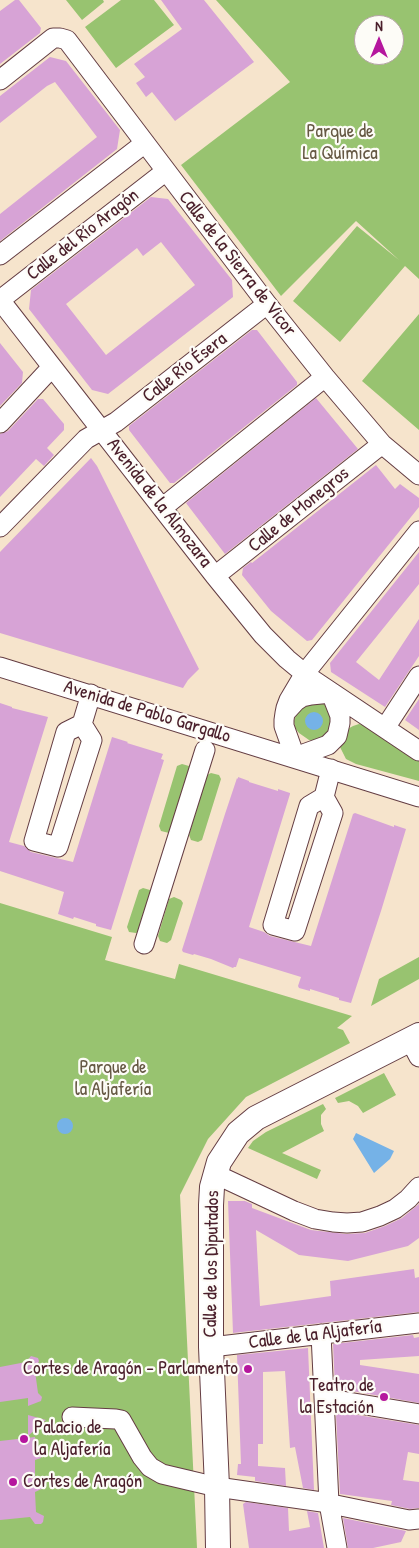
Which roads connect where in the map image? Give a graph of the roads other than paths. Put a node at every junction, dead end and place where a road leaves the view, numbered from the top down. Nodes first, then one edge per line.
1 (0, 80) edge
2 (145, 142) junction
3 (166, 171) junction
4 (0, 255) edge
5 (0, 300) edge
6 (267, 304) junction
7 (52, 368) junction
8 (325, 377) junction
9 (0, 423) edge
10 (102, 431) junction
11 (382, 444) junction
12 (419, 476) edge
13 (162, 508) junction
14 (0, 526) edge
15 (419, 531) edge
16 (215, 576) junction
17 (0, 667) edge
18 (305, 673) junction
19 (419, 676) edge
20 (331, 693) junction
21 (91, 694) junction
22 (285, 713) junction
23 (82, 724) junction
24 (385, 728) junction
25 (205, 750) dead end
26 (419, 751) edge
27 (295, 757) junction
28 (331, 769) junction
29 (53, 774) junction
30 (78, 782) junction
31 (419, 797) edge
32 (324, 798) junction
33 (293, 858) junction
34 (316, 865) junction
35 (144, 944) dead end
36 (416, 1044) edge
37 (215, 1174) junction
38 (419, 1187) edge
39 (419, 1323) edge
40 (321, 1334) junction
41 (211, 1347) junction
42 (324, 1398) junction
43 (419, 1414) edge
44 (72, 1418) dead end
45 (217, 1486) junction
46 (419, 1519) edge
47 (218, 1548) edge
48 (337, 1548) edge

1 - 2 street, Calle de la Sierra de Vicor
2 - 3 street, Calle de la Sierra de Vicor
2 - 4 street, Calle del Río Aragón
3 - 5 street, Calle del Río Aragón
3 - 6 street, Calle de la Sierra de Vicor
5 - 7 street, Avenida de la Almozara
6 - 8 street, Calle de la Sierra de Vicor
6 - 10 street, Calle Río Ésera
7 - 9 street
7 - 10 street, Avenida de la Almozara
8 - 11 street, Calle de la Sierra de Vicor
8 - 13 street
10 - 13 street, Avenida de la Almozara
10 - 14 street, Calle Río Ésera
11 - 12 street, Calle de la Sierra de Vicor
11 - 16 street, Calle de Monegros
13 - 16 street, Avenida de la Almozara
15 - 18 street
16 - 18 street, Avenida de la Almozara
17 - 21 street, Avenida de Pablo Gargallo
18 - 20 street, Avenida de la Almozara
18 - 22 street
19 - 24 street
20 - 22 street
20 - 24 street, Avenida de la Almozara
20 - 27 street
21 - 23 street
21 - 27 street, Avenida de Pablo Gargallo
22 - 27 street
23 - 29 street
23 - 30 street
24 - 26 street, Avenida de la Almozara
25 - 35 street
27 - 28 street, Avenida de Pablo Gargallo
28 - 31 street, Avenida de Pablo Gargallo
28 - 32 street
29 - 30 street
29 - 30 street
32 - 33 street
32 - 34 street
33 - 34 street
33 - 34 street
36 - 37 main road, Calle de los Diputados
37 - 38 street
37 - 41 main road, Calle de los Diputados
39 - 40 street, Calle de la Aljafería
40 - 41 street, Calle de la Aljafería
40 - 42 street
41 - 45 main road, Calle de los Diputados
42 - 43 street
42 - 48 street
44 - 45 street
45 - 46 street
45 - 47 main road, Calle de los Diputados

